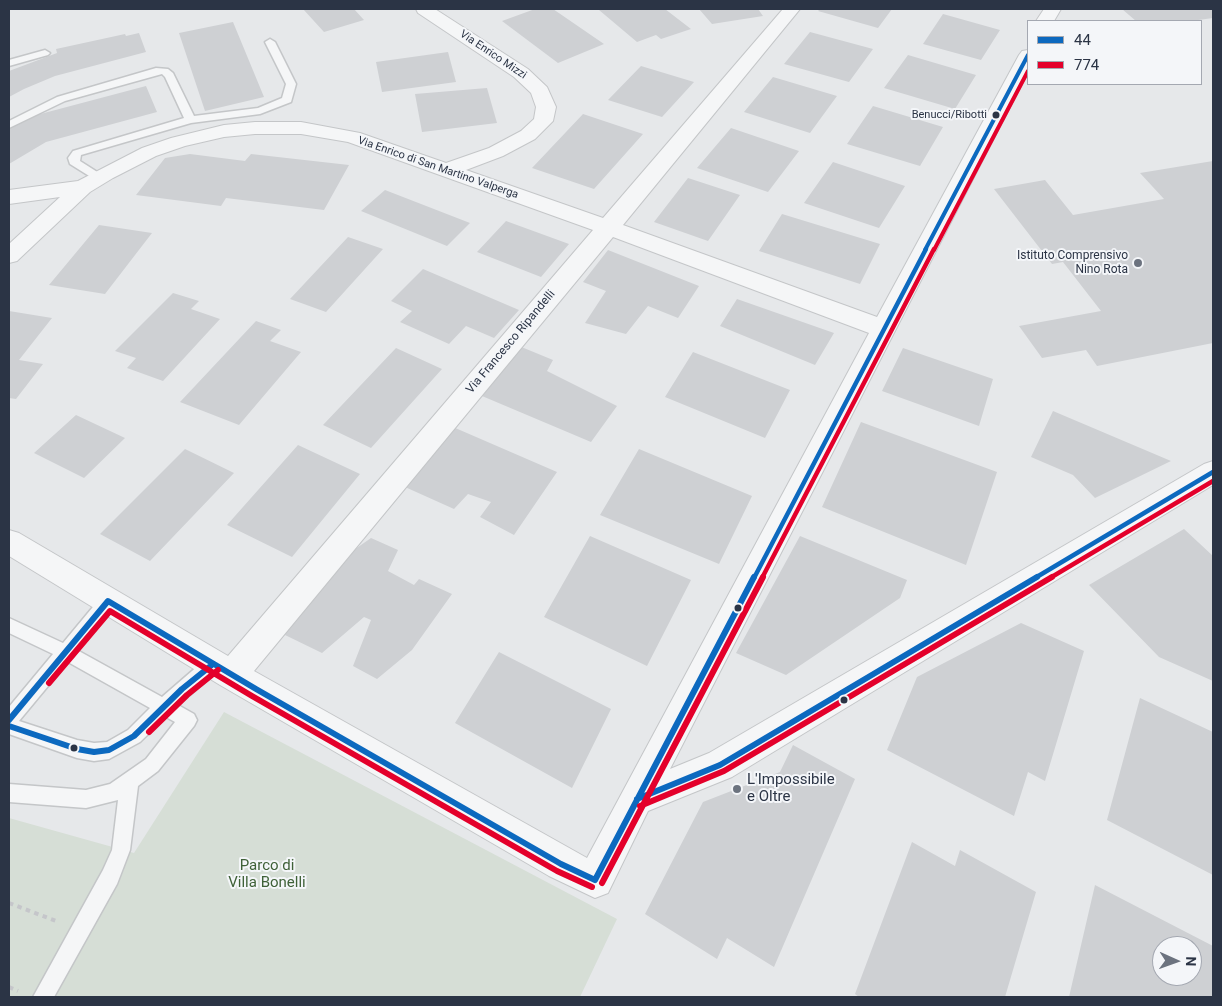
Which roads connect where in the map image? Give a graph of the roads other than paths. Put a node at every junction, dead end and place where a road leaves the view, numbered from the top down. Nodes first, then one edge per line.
1 (792, 9) edge
2 (1052, 9) edge
3 (434, 10) edge
4 (1046, 20) edge
5 (270, 42) dead end
6 (45, 53) dead end
7 (1027, 57) edge
8 (9, 63) edge
9 (190, 120) junction
10 (9, 125) edge
11 (446, 170) junction
12 (90, 182) junction
13 (9, 197) edge
14 (607, 227) junction
15 (9, 256) edge
16 (884, 329) junction
17 (1213, 472) edge
18 (9, 542) edge
19 (108, 601) junction
20 (9, 625) edge
21 (65, 652) junction
22 (222, 670) junction
23 (163, 707) junction
24 (9, 720) edge
25 (9, 726) edge
26 (129, 782) junction
27 (9, 793) edge
28 (637, 799) junction
29 (43, 997) edge

1 - 14 street, Via Francesco Ripandelli
2 - 4 street
3 - 11 street, Via Enrico Mizzi
5 - 9 lane
6 - 8 lane
7 - 16 street
9 - 10 lane
9 - 12 lane
11 - 12 street, Via Enrico di San Martino Valperga
11 - 14 street, Via Enrico di San Martino Valperga
12 - 13 street
12 - 15 street, Via Enrico di San Martino Valperga
14 - 16 street, Via Enrico di San Martino Valperga
14 - 22 street, Via Francesco Ripandelli
16 - 28 street
17 - 28 street
18 - 19 street
19 - 21 lane
19 - 22 street
20 - 21 lane
21 - 23 lane
21 - 24 lane
22 - 23 lane
22 - 28 street
23 - 25 lane
23 - 26 lane
26 - 27 lane
26 - 29 lane

